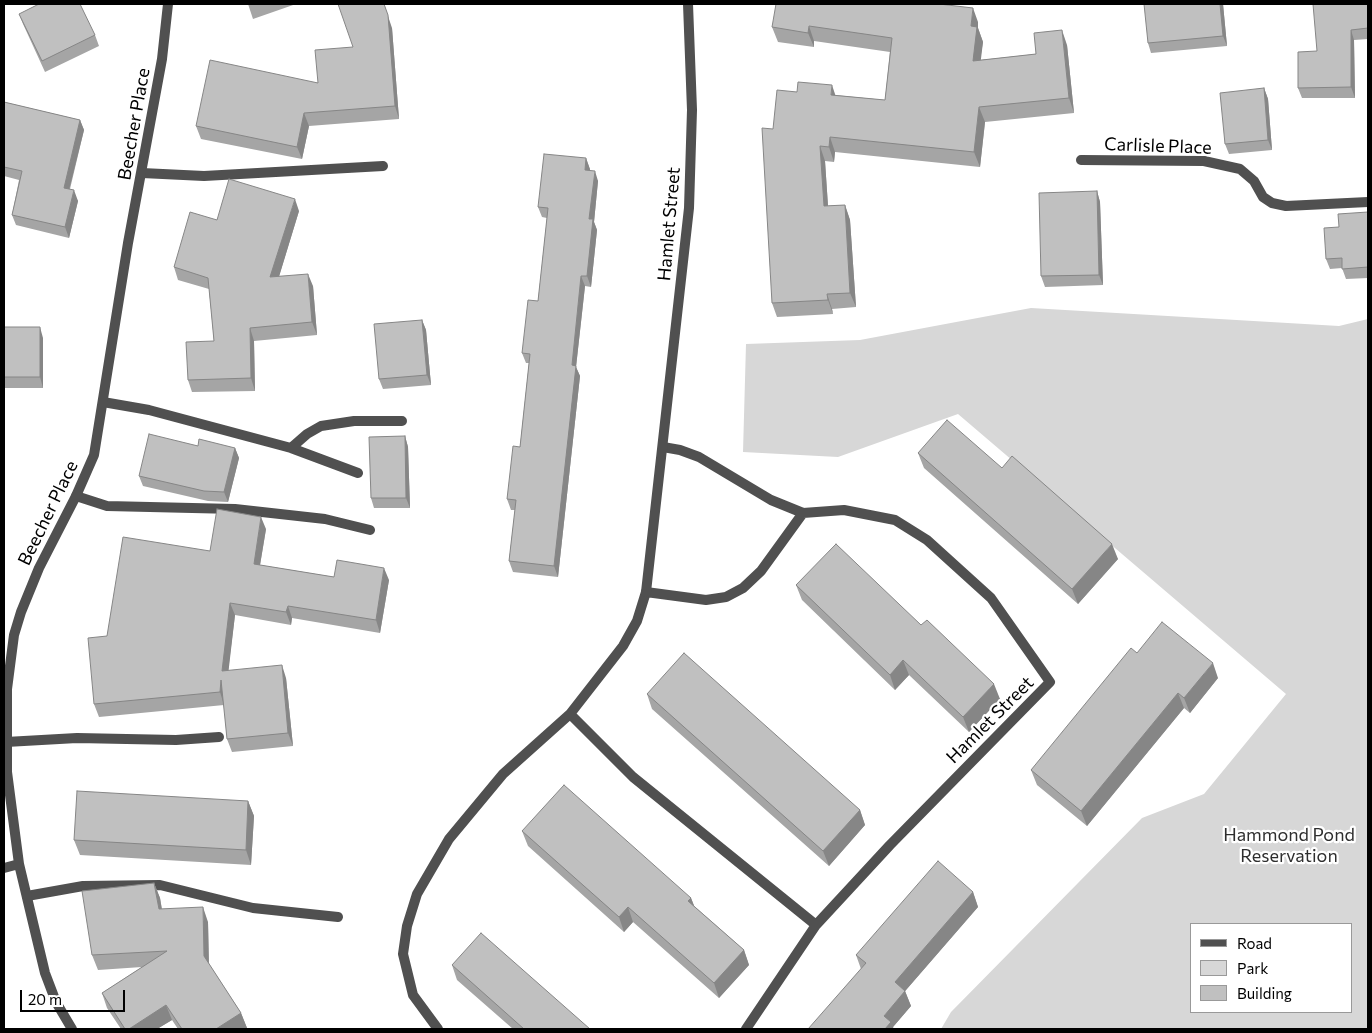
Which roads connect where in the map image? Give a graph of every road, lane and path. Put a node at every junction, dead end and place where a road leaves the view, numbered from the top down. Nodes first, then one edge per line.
1 (168, 4) edge
2 (688, 4) edge
3 (1081, 160) dead end
4 (383, 166) dead end
5 (142, 172) junction
6 (1368, 202) edge
7 (103, 402) junction
8 (402, 421) dead end
9 (663, 447) junction
10 (291, 448) junction
11 (358, 473) dead end
12 (76, 496) junction
13 (803, 513) junction
14 (370, 530) dead end
15 (646, 592) junction
16 (570, 714) junction
17 (219, 738) dead end
18 (6, 742) junction
19 (6, 772) edge
20 (20, 864) junction
21 (4, 868) edge
22 (27, 896) junction
23 (338, 917) dead end
24 (816, 925) junction
25 (72, 1029) edge
26 (438, 1029) edge
27 (746, 1029) edge

1 - 5 street, Beecher Place
2 - 9 street, Hamlet Street
3 - 6 street, Carlisle Place
4 - 5 street
5 - 7 street, Beecher Place
7 - 10 street
7 - 12 street, Beecher Place
8 - 10 street
9 - 13 street, Hamlet Street
9 - 15 street, Hamlet Street
10 - 11 street
12 - 14 street
12 - 18 street, Beecher Place
13 - 15 street
13 - 24 street, Hamlet Street
15 - 16 street, Hamlet Street
16 - 24 street
16 - 26 street, Hamlet Street
17 - 18 street
18 - 19 street, Beecher Place
19 - 20 street, Beecher Place
20 - 21 street
20 - 22 street, Beecher Place
22 - 23 street
22 - 25 street, Beecher Place
24 - 27 street, Hamlet Street

